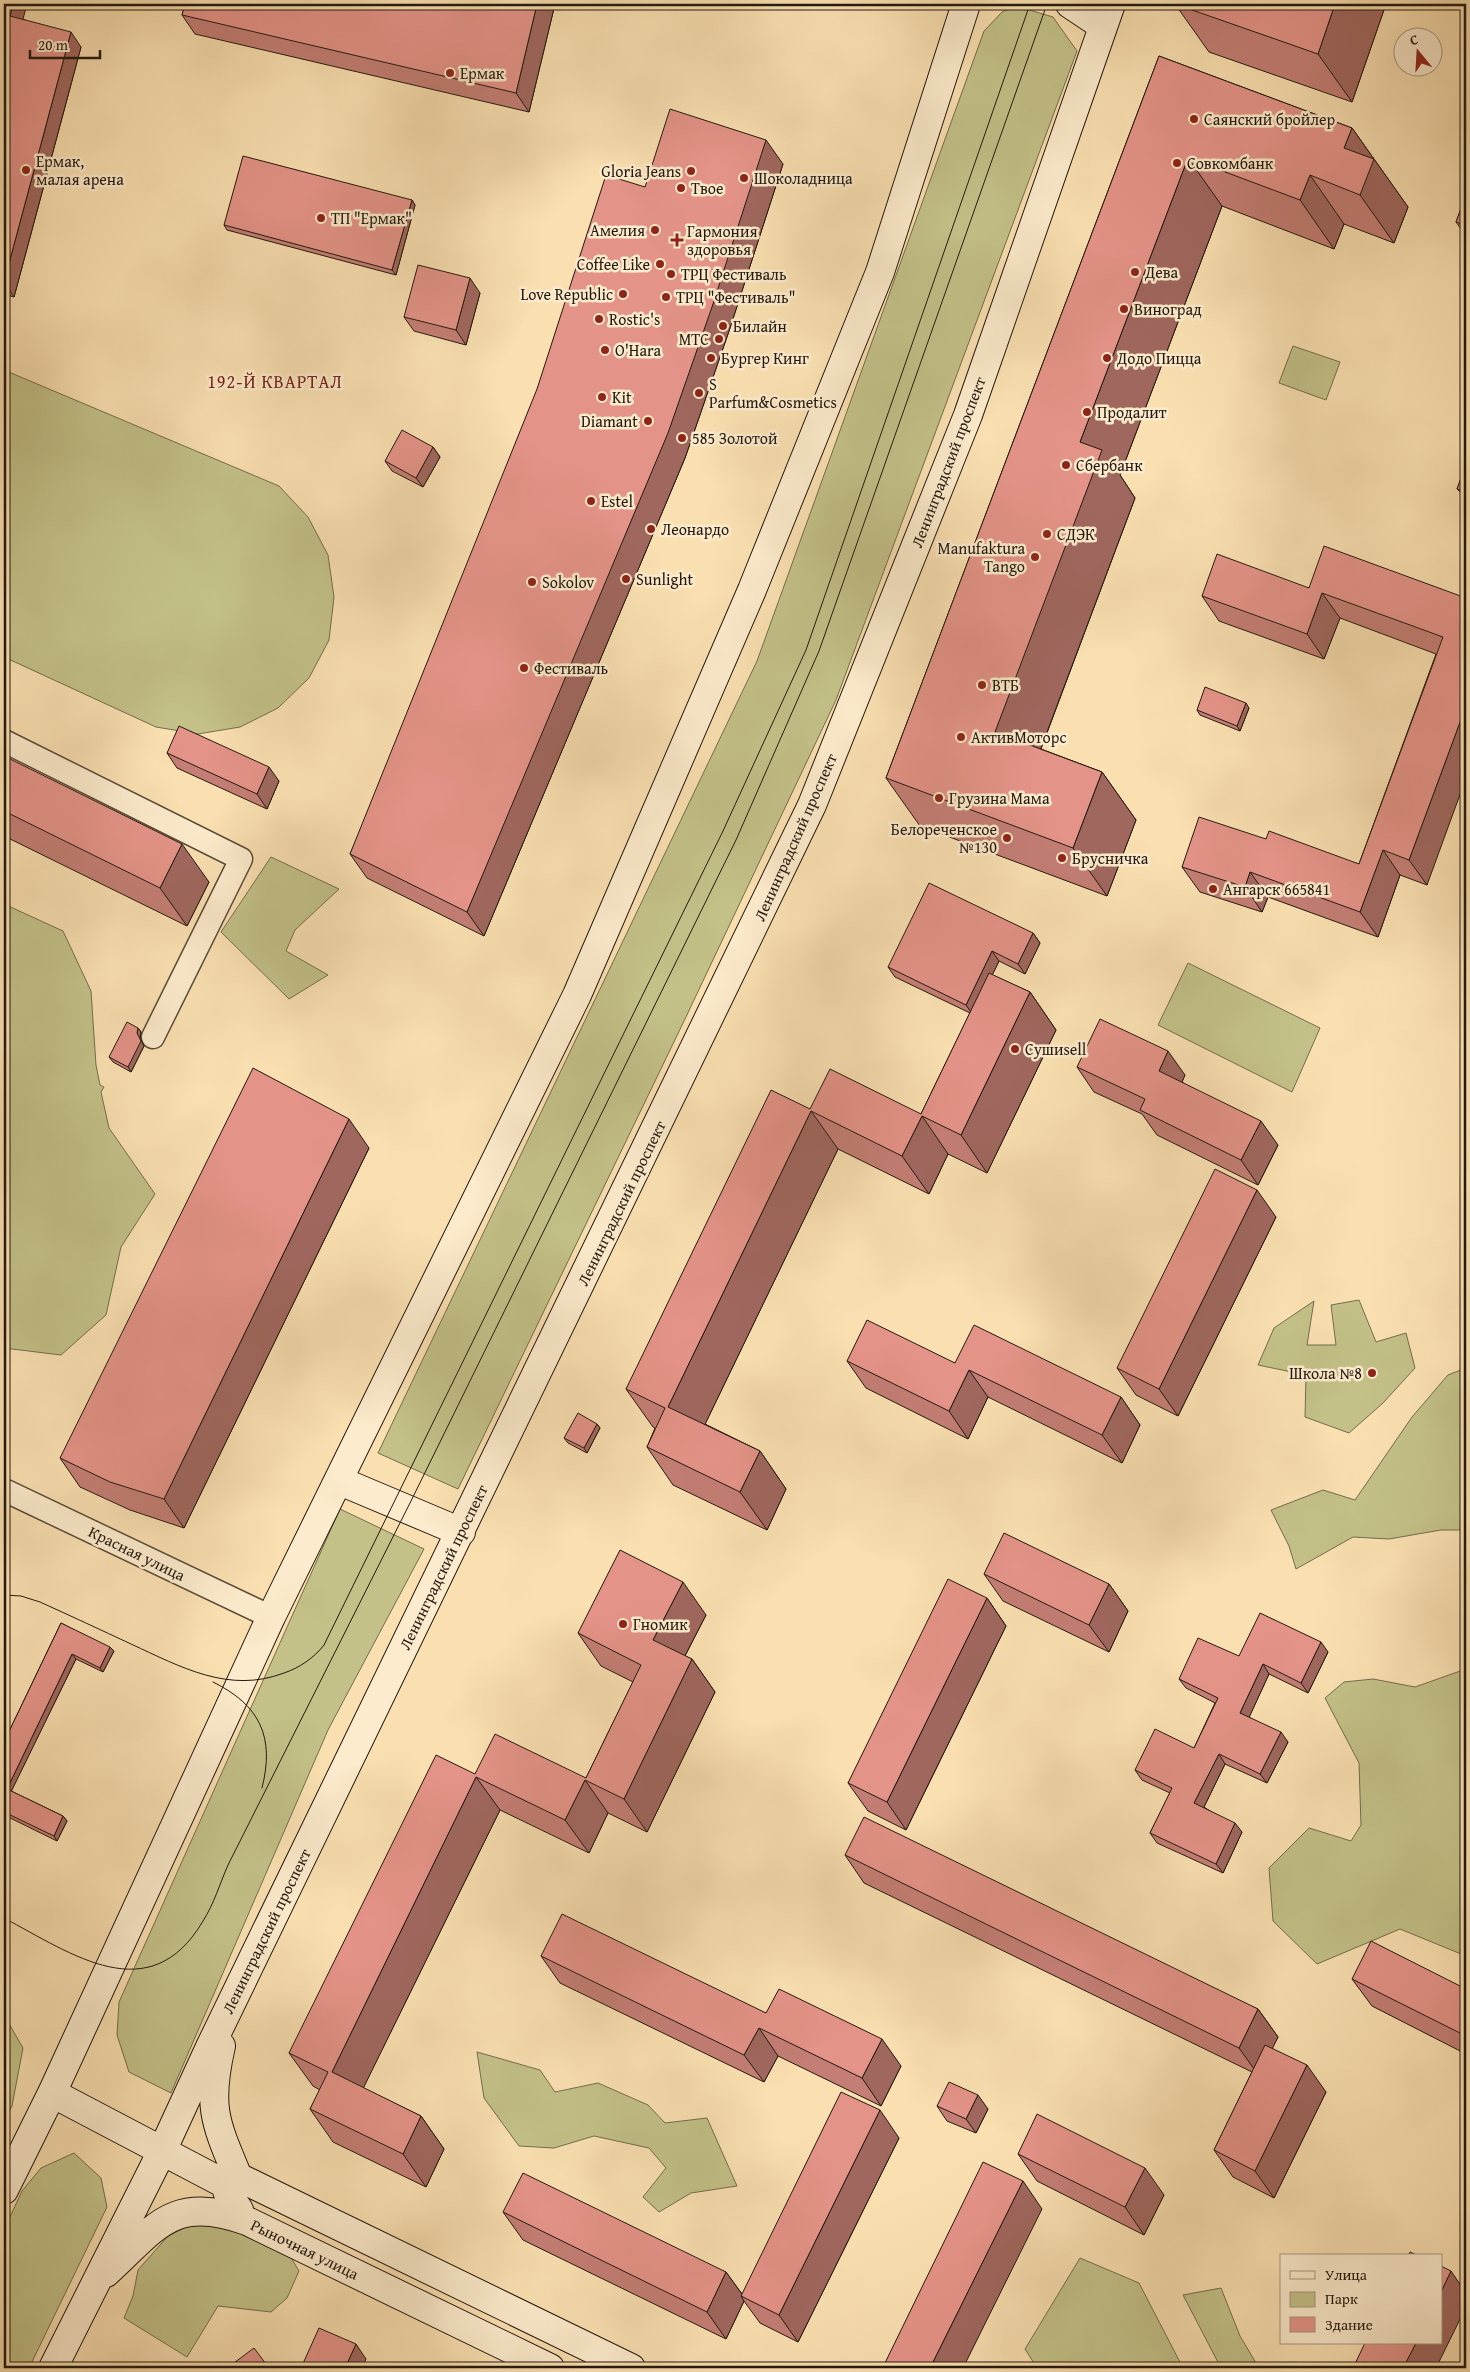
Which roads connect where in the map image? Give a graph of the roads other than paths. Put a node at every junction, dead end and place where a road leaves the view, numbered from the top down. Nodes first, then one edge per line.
1 (966, 4) edge
2 (1070, 4) edge
3 (1107, 15) edge
4 (4, 741) edge
5 (153, 1036) dead end
6 (340, 1481) junction
7 (4, 1490) edge
8 (461, 1532) junction
9 (271, 1617) junction
10 (232, 2001) junction
11 (52, 2093) junction
12 (163, 2149) junction
13 (232, 2180) junction
14 (4, 2190) edge
15 (247, 2222) junction
16 (92, 2286) junction
17 (53, 2368) edge
18 (550, 2368) edge
19 (631, 2368) edge

1 - 6 main road
2 - 3 main road
3 - 8 main road, Ленинградский проспект
4 - 5 street
6 - 8 main road
6 - 9 main road
7 - 9 street, Красная улица
8 - 10 main road, Ленинградский проспект
9 - 11 main road
10 - 12 main road, Ленинградский проспект
10 - 13 main road, Рыночная улица
11 - 12 main road
11 - 14 main road
12 - 13 main road
12 - 16 main road, Ленинградский проспект
13 - 15 main road, Рыночная улица
13 - 19 main road
15 - 16 main road
15 - 18 main road, Рыночная улица
16 - 17 main road, Ленинградский проспект

